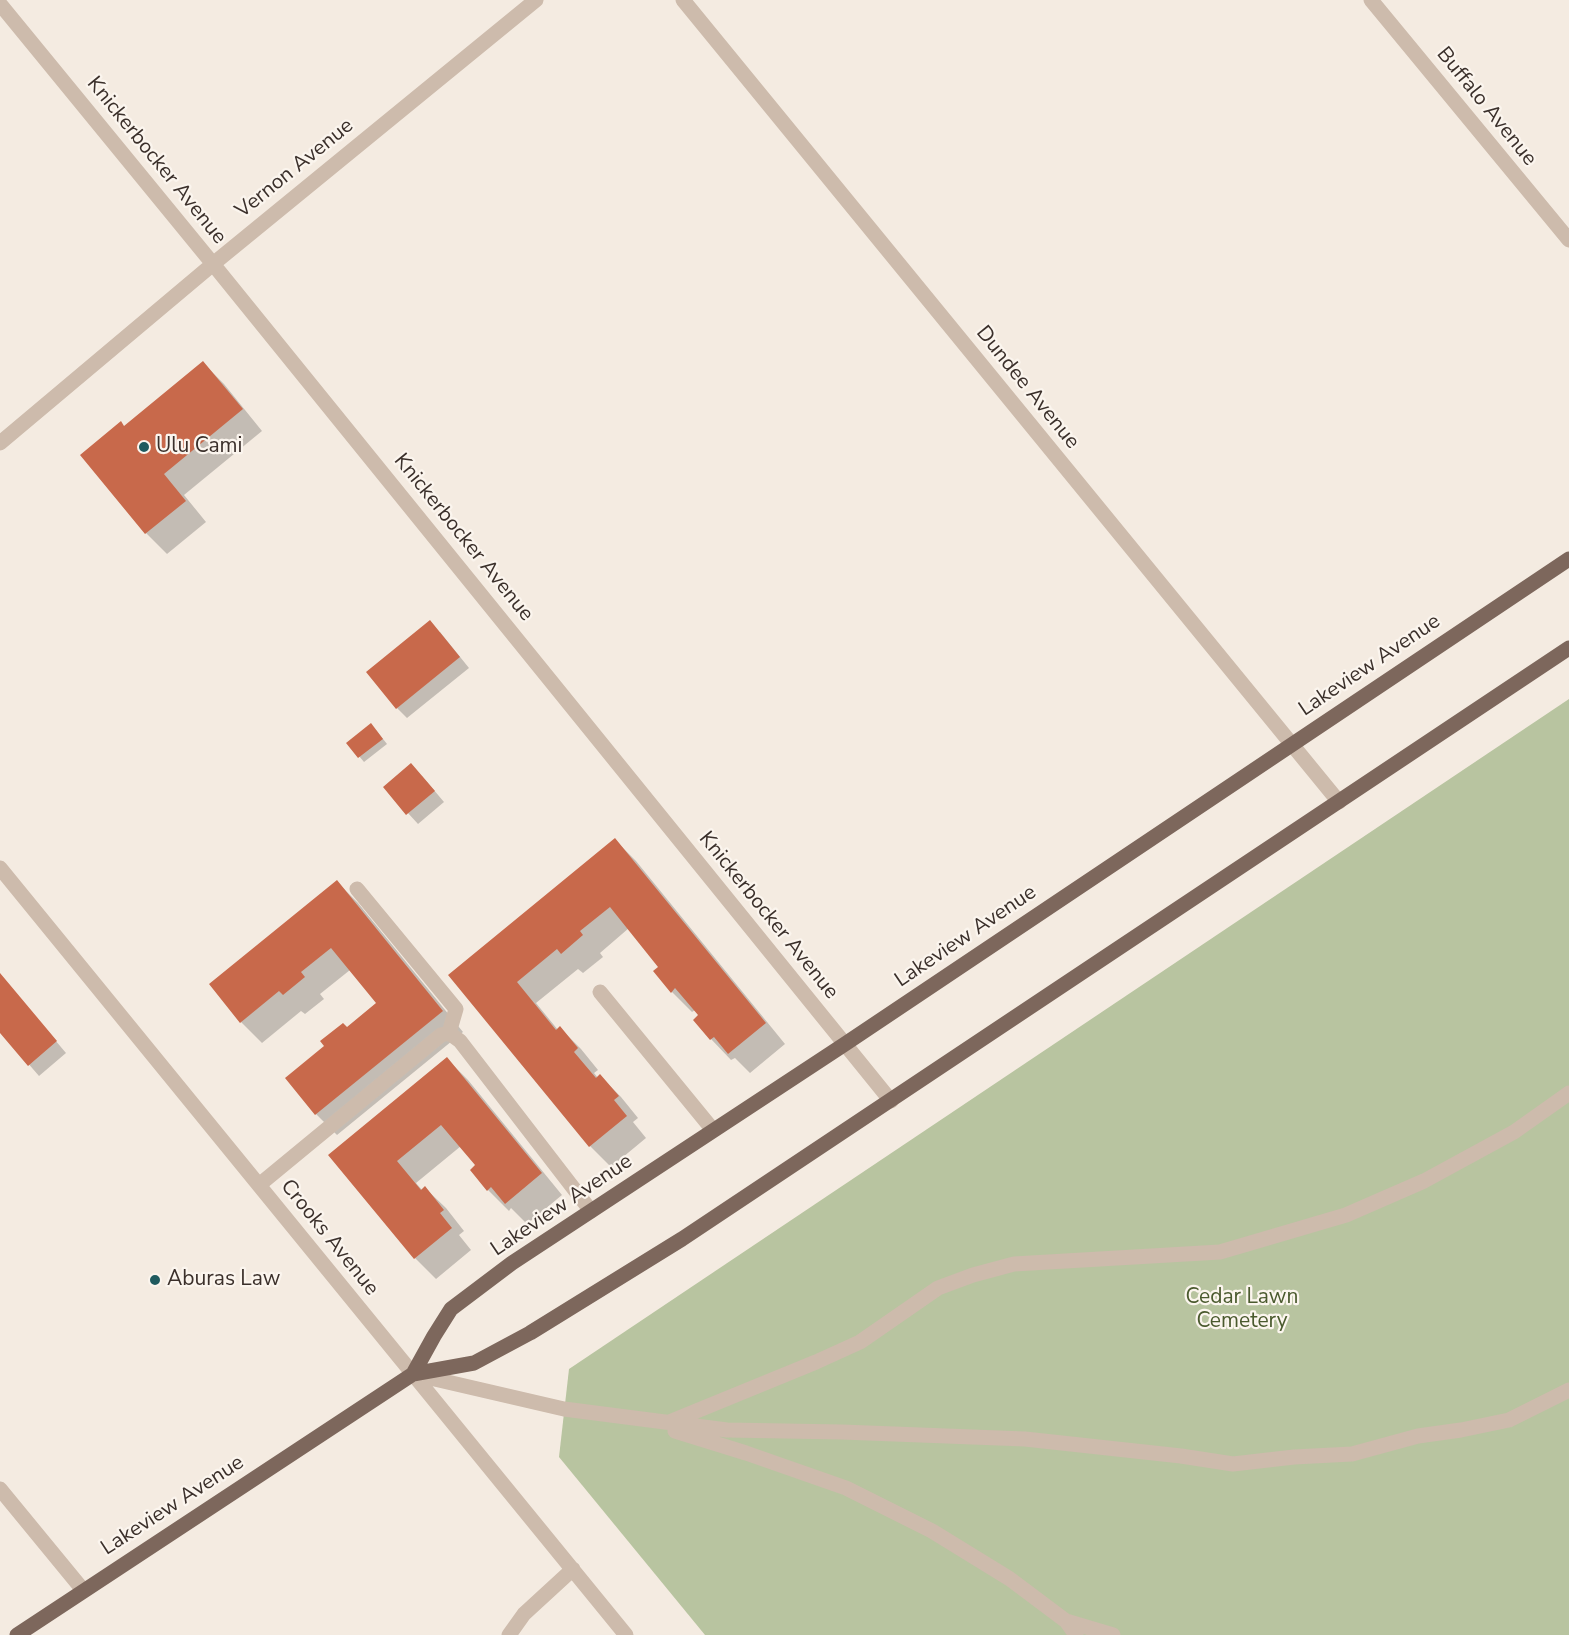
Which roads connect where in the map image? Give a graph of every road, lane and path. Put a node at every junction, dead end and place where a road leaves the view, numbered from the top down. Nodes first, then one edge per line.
1 (536, 0) edge
2 (683, 0) edge
3 (1371, 0) edge
4 (0, 4) edge
5 (1569, 240) edge
6 (213, 264) junction
7 (0, 442) edge
8 (1569, 559) edge
9 (1569, 648) edge
10 (1291, 745) junction
11 (1339, 802) junction
12 (0, 868) edge
13 (357, 889) dead end
14 (600, 992) dead end
15 (449, 1033) junction
16 (845, 1044) junction
17 (1569, 1093) edge
18 (891, 1101) junction
19 (713, 1130) junction
20 (258, 1185) junction
21 (591, 1211) junction
22 (413, 1374) junction
23 (1569, 1390) edge
24 (633, 1418) junction
25 (669, 1423) junction
26 (0, 1489) edge
27 (573, 1569) junction
28 (83, 1590) junction
29 (1066, 1621) junction
30 (26, 1633) edge
31 (509, 1635) edge
32 (626, 1635) edge
33 (1076, 1635) edge
34 (1113, 1635) edge

1 - 6 street, Vernon Avenue
2 - 10 street, Dundee Avenue
3 - 5 street, Buffalo Avenue
4 - 6 street, Knickerbocker Avenue
6 - 7 street, Vernon Avenue
6 - 16 street, Knickerbocker Avenue
8 - 10 main road, Lakeview Avenue
9 - 11 main road, Lakeview Avenue
10 - 11 street, Dundee Avenue
10 - 16 main road, Lakeview Avenue
11 - 18 main road, Lakeview Avenue
12 - 20 street, Crooks Avenue
13 - 15 street
14 - 19 street
15 - 20 street
15 - 21 street
16 - 18 street, Knickerbocker Avenue
16 - 19 main road, Lakeview Avenue
17 - 25 street
18 - 22 main road, Lakeview Avenue
19 - 21 main road, Lakeview Avenue
20 - 22 street, Crooks Avenue
21 - 22 main road, Lakeview Avenue
22 - 24 street
22 - 27 street, Crooks Avenue
22 - 28 main road, Lakeview Avenue
23 - 25 street
24 - 25 street
24 - 29 street
26 - 28 street
27 - 31 street
27 - 32 street, Crooks Avenue
28 - 30 main road, Lakeview Avenue
29 - 33 street
29 - 34 street

